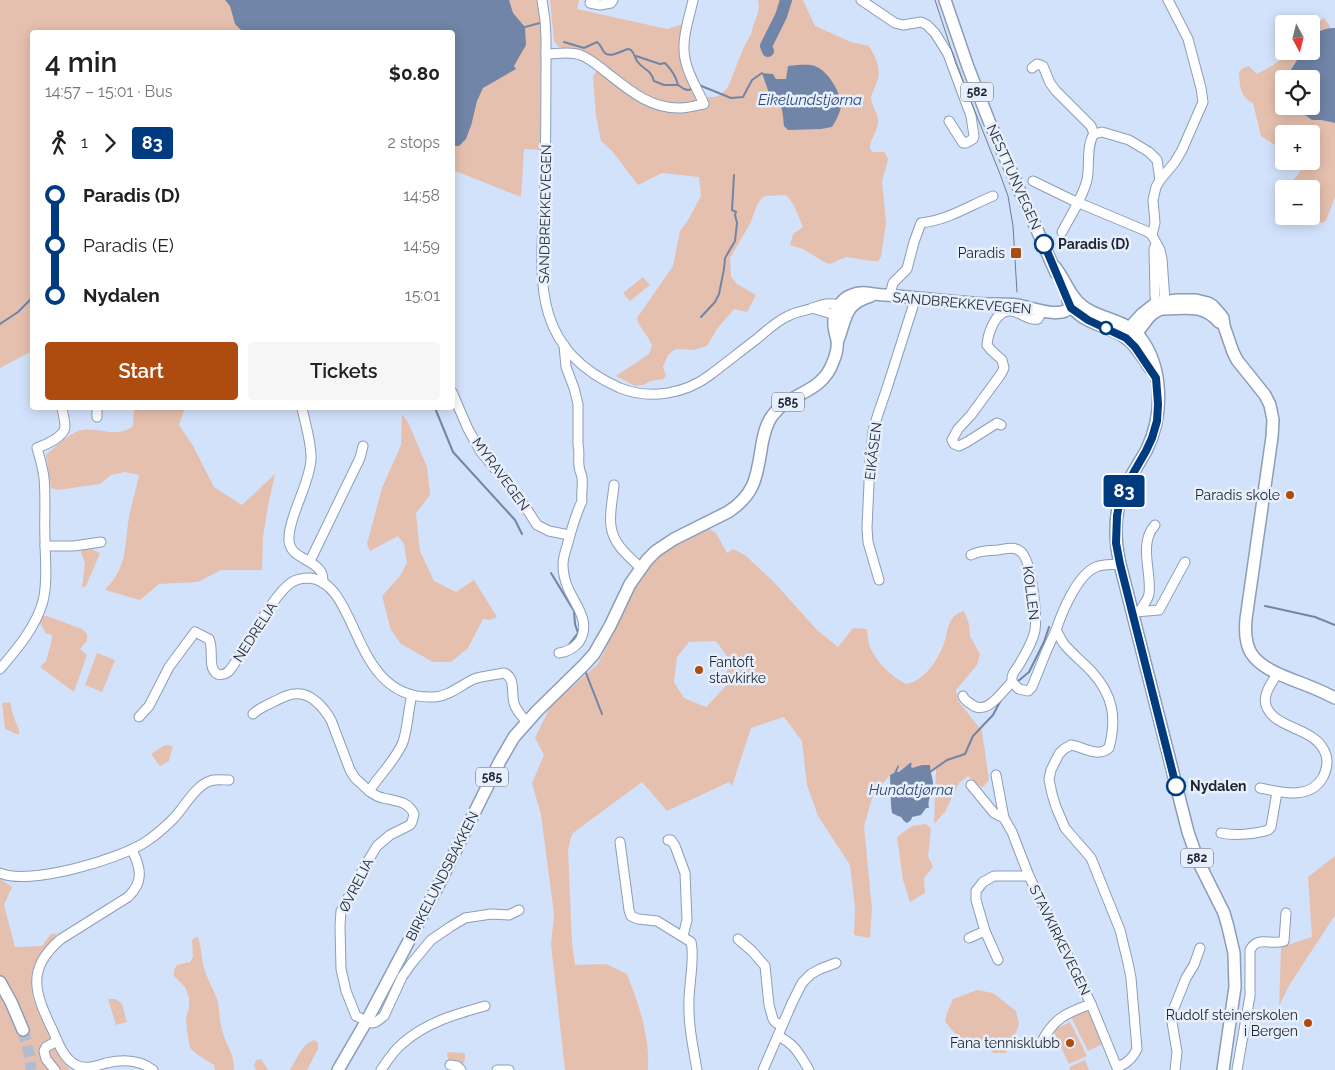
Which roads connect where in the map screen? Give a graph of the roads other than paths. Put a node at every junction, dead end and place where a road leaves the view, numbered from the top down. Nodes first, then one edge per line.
1 (542, 0) edge
2 (613, 0) edge
3 (692, 0) edge
4 (861, 0) edge
5 (945, 0) edge
6 (1168, 0) edge
7 (590, 3) dead end
8 (546, 54) junction
9 (1032, 68) dead end
10 (949, 121) dead end
11 (1094, 134) junction
12 (1160, 180) junction
13 (1032, 181) dead end
14 (993, 196) dead end
15 (1080, 200) junction
16 (1062, 232) dead end
17 (1149, 233) junction
18 (890, 296) junction
19 (916, 297) junction
20 (1074, 305) junction
21 (1158, 305) junction
22 (840, 311) junction
23 (1042, 311) junction
24 (1118, 322) junction
25 (1133, 334) junction
26 (564, 345) junction
27 (455, 399) edge
28 (62, 410) edge
29 (97, 410) edge
30 (302, 410) edge
31 (98, 417) dead end
32 (1001, 425) dead end
33 (363, 446) dead end
34 (614, 486) dead end
35 (1154, 525) dead end
36 (569, 534) junction
37 (101, 542) dead end
38 (45, 546) junction
39 (971, 554) dead end
40 (310, 561) junction
41 (1185, 562) dead end
42 (1120, 564) junction
43 (640, 568) junction
44 (880, 580) dead end
45 (323, 583) junction
46 (1136, 612) junction
47 (1056, 630) junction
48 (559, 653) dead end
49 (0, 669) edge
50 (1278, 673) junction
51 (1012, 682) junction
52 (412, 695) junction
53 (963, 696) dead end
54 (1335, 698) edge
55 (253, 714) dead end
56 (139, 717) dead end
57 (527, 722) junction
58 (996, 775) dead end
59 (229, 780) dead end
60 (971, 785) dead end
61 (1260, 788) dead end
62 (368, 791) junction
63 (1277, 792) junction
64 (1004, 818) junction
65 (1221, 833) dead end
66 (668, 840) dead end
67 (620, 842) dead end
68 (132, 850) junction
69 (0, 873) edge
70 (1029, 876) junction
71 (519, 910) dead end
72 (1286, 913) dead end
73 (985, 931) junction
74 (683, 936) junction
75 (969, 938) dead end
76 (738, 939) dead end
77 (1200, 948) dead end
78 (998, 960) dead end
79 (836, 963) dead end
80 (0, 982) edge
81 (1091, 1004) junction
82 (485, 1006) dead end
83 (366, 1022) junction
84 (782, 1026) junction
85 (23, 1030) tunnel mouth
86 (778, 1036) junction
87 (57, 1041) junction
88 (1041, 1043) dead end
89 (450, 1066) dead end
90 (1118, 1068) edge
91 (1223, 1069) edge
92 (55, 1070) edge
93 (153, 1070) edge
94 (338, 1070) edge
95 (381, 1070) edge
96 (461, 1070) edge
97 (497, 1070) edge
98 (509, 1070) edge
99 (697, 1070) edge
100 (763, 1070) edge
101 (809, 1070) edge
102 (1176, 1070) edge
103 (1237, 1070) edge

1 - 8 street, SANDBREKKEVEGEN
2 - 7 street
3 - 8 street
4 - 10 street
5 - 20 main road, NESTTUNVEGEN / 582
6 - 12 street
8 - 26 street, SANDBREKKEVEGEN
9 - 11 street
11 - 12 street
11 - 15 street
12 - 17 street
13 - 15 street
14 - 18 street
15 - 16 street
15 - 17 street
17 - 21 street
18 - 19 main road, SANDBREKKEVEGEN
18 - 22 main road, SANDBREKKEVEGEN
19 - 23 main road, SANDBREKKEVEGEN
19 - 44 street, EIKÅSEN
20 - 23 main road, SANDBREKKEVEGEN
20 - 24 main road
20 - 25 main road
21 - 24 main road
21 - 25 main road
21 - 50 main road
22 - 26 street, SANDBREKKEVEGEN
22 - 43 main road, BIRKELUNDSBAKKEN / 585
23 - 32 street
24 - 25 main road
25 - 42 main road, 582
26 - 36 street
27 - 36 street, MYRAVEGEN
28 - 38 street
29 - 31 street
30 - 40 street
33 - 40 street
34 - 43 street
35 - 46 street
36 - 48 street
37 - 38 street
38 - 49 street
39 - 51 street, KOLLEN
40 - 45 street
41 - 46 street
42 - 46 main road, 582
42 - 47 street
43 - 57 main road, BIRKELUNDSBAKKEN / 585
45 - 52 street
45 - 56 street, NEDRELIA
46 - 91 main road, 582
47 - 51 street, KOLLEN
47 - 90 street
50 - 54 main road
50 - 63 street
51 - 53 street, KOLLEN
52 - 57 street
52 - 62 street
55 - 62 street
57 - 83 main road, BIRKELUNDSBAKKEN / 585
58 - 64 street, STAVKIRKEVEGEN
59 - 68 street
60 - 64 street
61 - 63 street
62 - 83 street, ØVRELIA
63 - 65 street
64 - 70 street, STAVKIRKEVEGEN
66 - 74 street
67 - 74 street
68 - 69 street
68 - 87 street
70 - 73 street, STAVKIRKEVEGEN
70 - 81 street, STAVKIRKEVEGEN
71 - 83 street
72 - 103 street
73 - 75 street
73 - 78 street, STAVKIRKEVEGEN
74 - 99 street
76 - 84 street
77 - 102 street
79 - 84 street
80 - 85 main road
81 - 88 street, STAVKIRKEVEGEN
81 - 90 street, STAVKIRKEVEGEN
82 - 95 street
83 - 94 main road, BIRKELUNDSBAKKEN / 585
84 - 86 street
86 - 100 street
86 - 101 street
87 - 92 street
87 - 93 street
89 - 96 street
97 - 98 street

